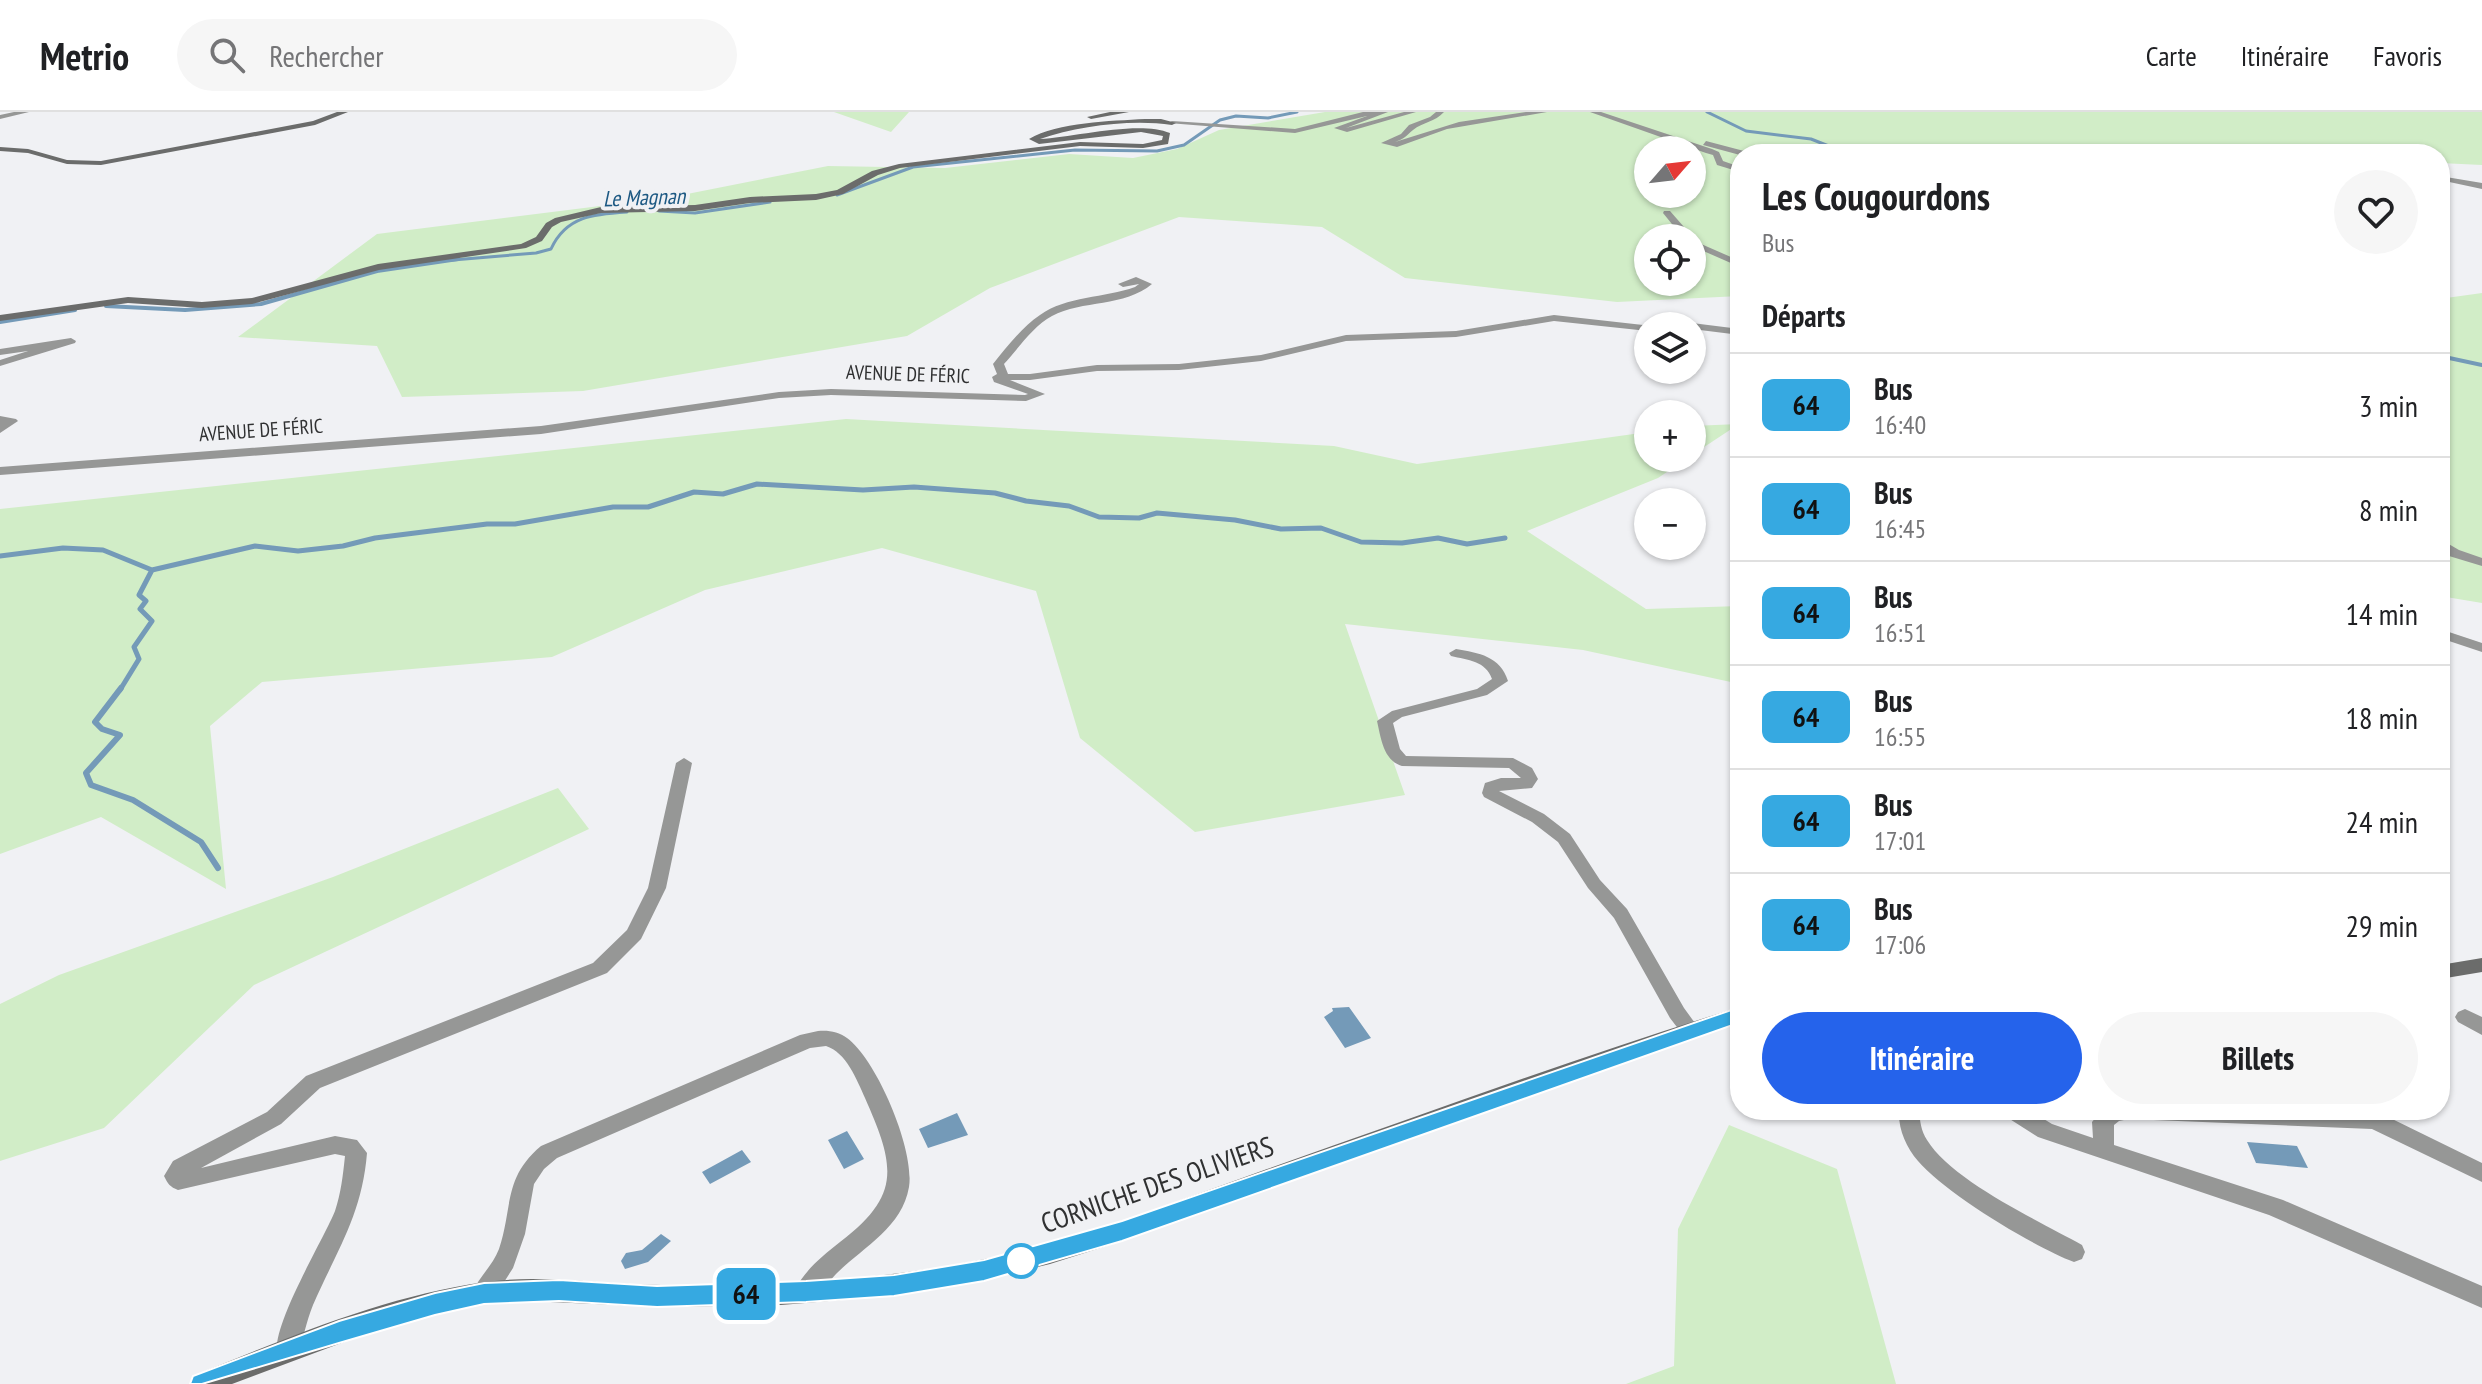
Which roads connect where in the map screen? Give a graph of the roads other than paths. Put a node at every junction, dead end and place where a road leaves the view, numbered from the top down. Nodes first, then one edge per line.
1 (25, 112) edge
2 (344, 112) edge
3 (1125, 112) edge
4 (1372, 112) edge
5 (1384, 112) edge
6 (1412, 112) edge
7 (1440, 112) edge
8 (1543, 112) edge
9 (1594, 112) edge
10 (0, 117) edge
11 (1172, 123) junction
12 (1665, 135) junction
13 (0, 149) edge
14 (1730, 150) edge
15 (1730, 166) edge
16 (2450, 180) edge
17 (2482, 186) edge
18 (1667, 213) dead end
19 (1677, 224) edge
20 (1706, 249) edge
21 (1730, 260) edge
22 (1123, 284) dead end
23 (0, 318) edge
24 (1634, 327) edge
25 (1706, 328) edge
26 (1730, 331) edge
27 (0, 352) edge
28 (0, 363) edge
29 (1003, 375) junction
30 (0, 419) edge
31 (0, 429) edge
32 (0, 471) edge
33 (2450, 550) edge
34 (2482, 562) edge
35 (2450, 637) edge
36 (2482, 648) edge
37 (1456, 653) dead end
38 (684, 763) dead end
39 (2482, 965) edge
40 (2450, 970) edge
41 (1730, 1018) edge
42 (1690, 1030) junction
43 (1908, 1120) edge
44 (2028, 1120) edge
45 (2105, 1120) edge
46 (2375, 1120) edge
47 (2104, 1152) junction
48 (2482, 1173) edge
49 (2074, 1252) dead end
50 (806, 1292) junction
51 (484, 1293) junction
52 (2482, 1297) edge
53 (287, 1350) junction
54 (202, 1384) edge

1 - 10 street
2 - 13 street
3 - 11 street
4 - 11 street
5 - 6 street
7 - 8 street
9 - 12 street
11 - 23 street
12 - 14 street
12 - 15 street
16 - 17 street
18 - 19 street
20 - 21 street
22 - 29 street
24 - 29 street, AVENUE DE FÉRIC
25 - 26 street
27 - 28 street
29 - 32 street, AVENUE DE FÉRIC
30 - 31 street
33 - 34 street
35 - 36 street
37 - 42 street
38 - 53 street
39 - 40 street
41 - 42 street, CORNICHE DES OLIVIERS
42 - 50 street, CORNICHE DES OLIVIERS
43 - 49 street
44 - 47 street
45 - 47 street
46 - 48 street
47 - 52 street
50 - 51 street, CORNICHE DES OLIVIERS
50 - 51 street
51 - 53 street, CORNICHE DES OLIVIERS
53 - 54 street, CORNICHE DES OLIVIERS

